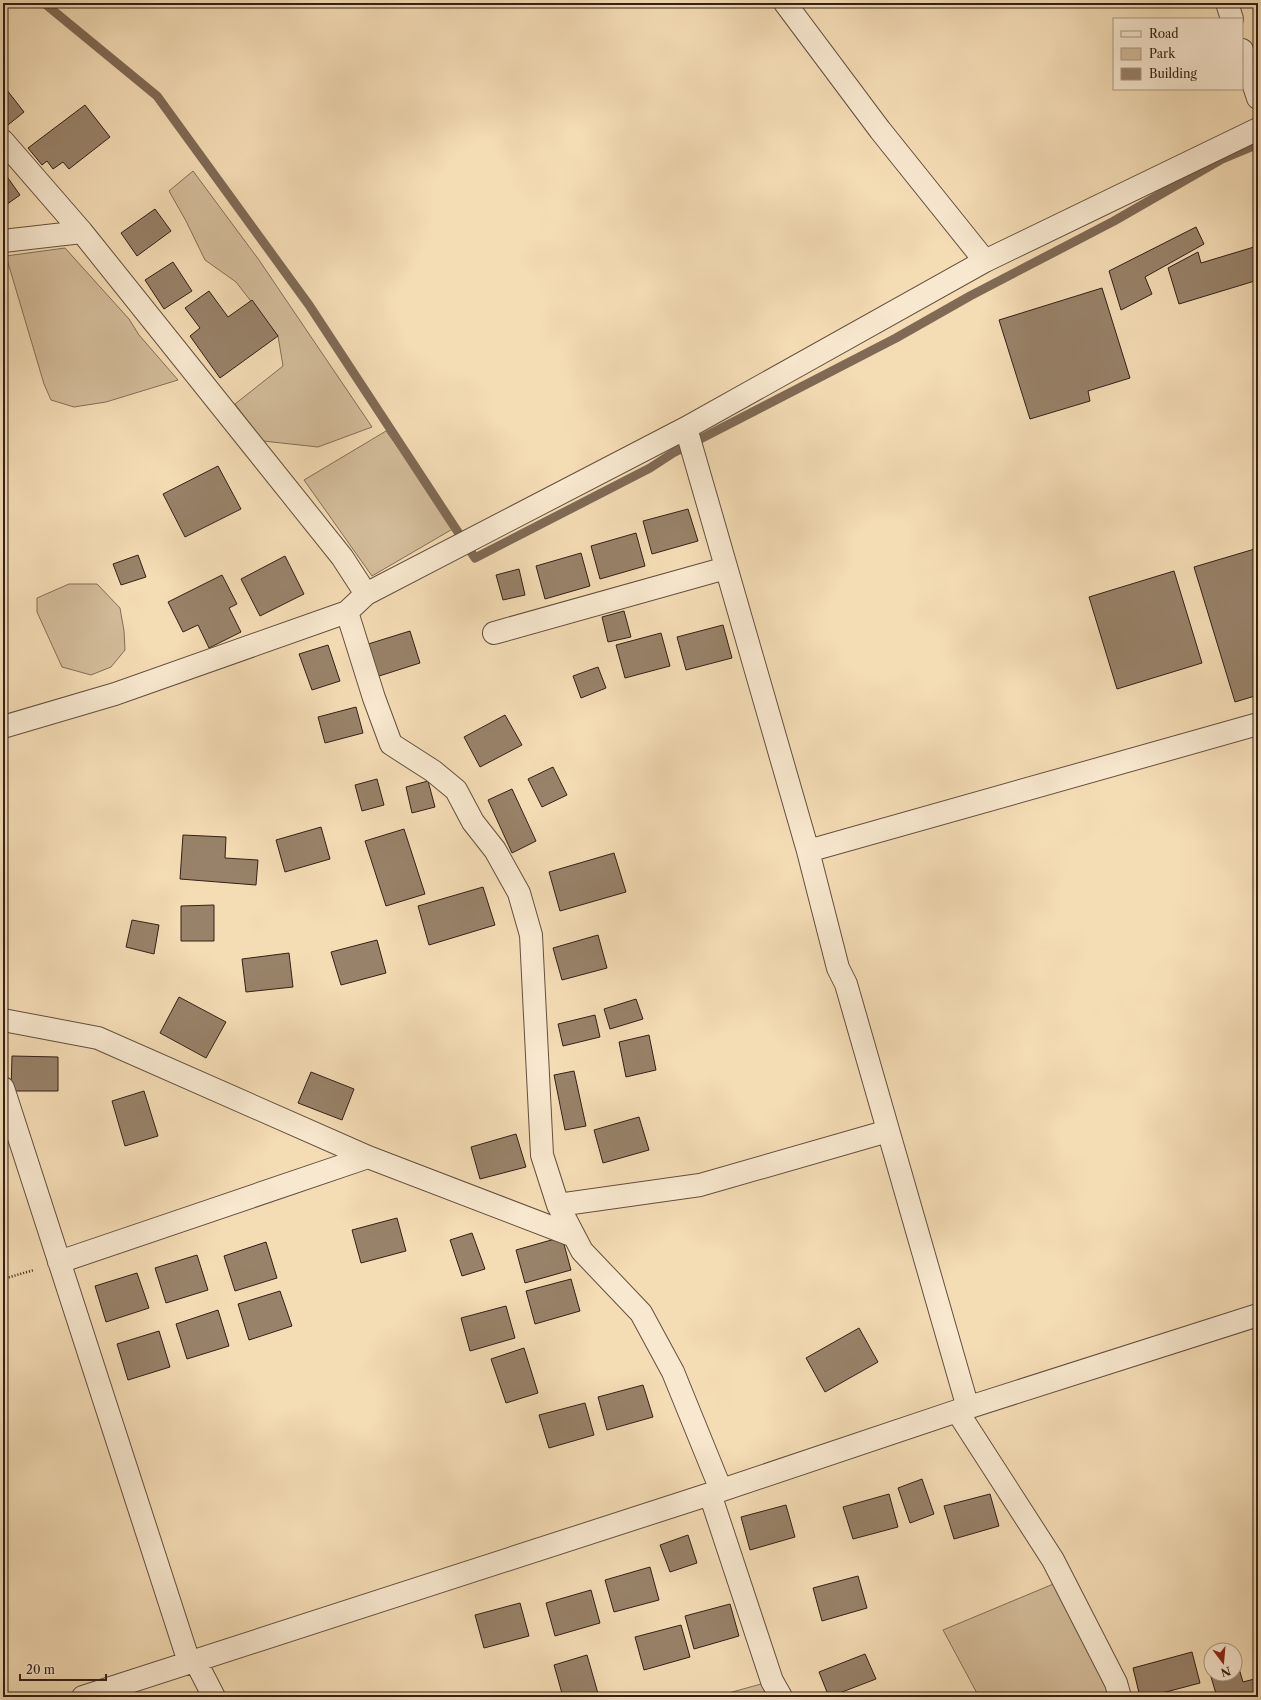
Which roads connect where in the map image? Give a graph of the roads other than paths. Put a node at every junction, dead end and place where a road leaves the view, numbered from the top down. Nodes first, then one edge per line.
1 (785, 3) edge
2 (1226, 3) edge
3 (1232, 18) edge
4 (1243, 53) edge
5 (1258, 98) edge
6 (1258, 129) edge
7 (3, 141) edge
8 (82, 232) junction
9 (3, 241) edge
10 (985, 261) junction
11 (689, 439) junction
12 (726, 568) junction
13 (366, 594) junction
14 (347, 612) junction
15 (494, 633) dead end
16 (1258, 724) edge
17 (3, 727) edge
18 (808, 851) junction
19 (3, 1020) edge
20 (3, 1088) edge
21 (888, 1131) junction
22 (368, 1157) junction
23 (558, 1206) junction
24 (574, 1236) junction
25 (60, 1262) junction
26 (1258, 1315) edge
27 (962, 1410) junction
28 (715, 1492) junction
29 (192, 1661) junction
30 (83, 1697) edge
31 (214, 1697) edge
32 (781, 1697) edge
33 (1120, 1697) edge

1 - 10 street
2 - 3 street
4 - 5 street
6 - 10 street
7 - 8 street
8 - 9 street
8 - 13 street
10 - 11 street
11 - 12 street
11 - 13 street
12 - 15 street
12 - 18 street
13 - 14 street
14 - 17 street
14 - 23 street
16 - 18 street
18 - 21 street
19 - 22 street
20 - 25 street
21 - 23 street
21 - 27 street
22 - 24 street
22 - 25 street
23 - 24 street
24 - 28 street
25 - 29 street
26 - 27 street
27 - 28 street
27 - 33 street
28 - 29 street
28 - 32 street
29 - 30 street
29 - 31 street

